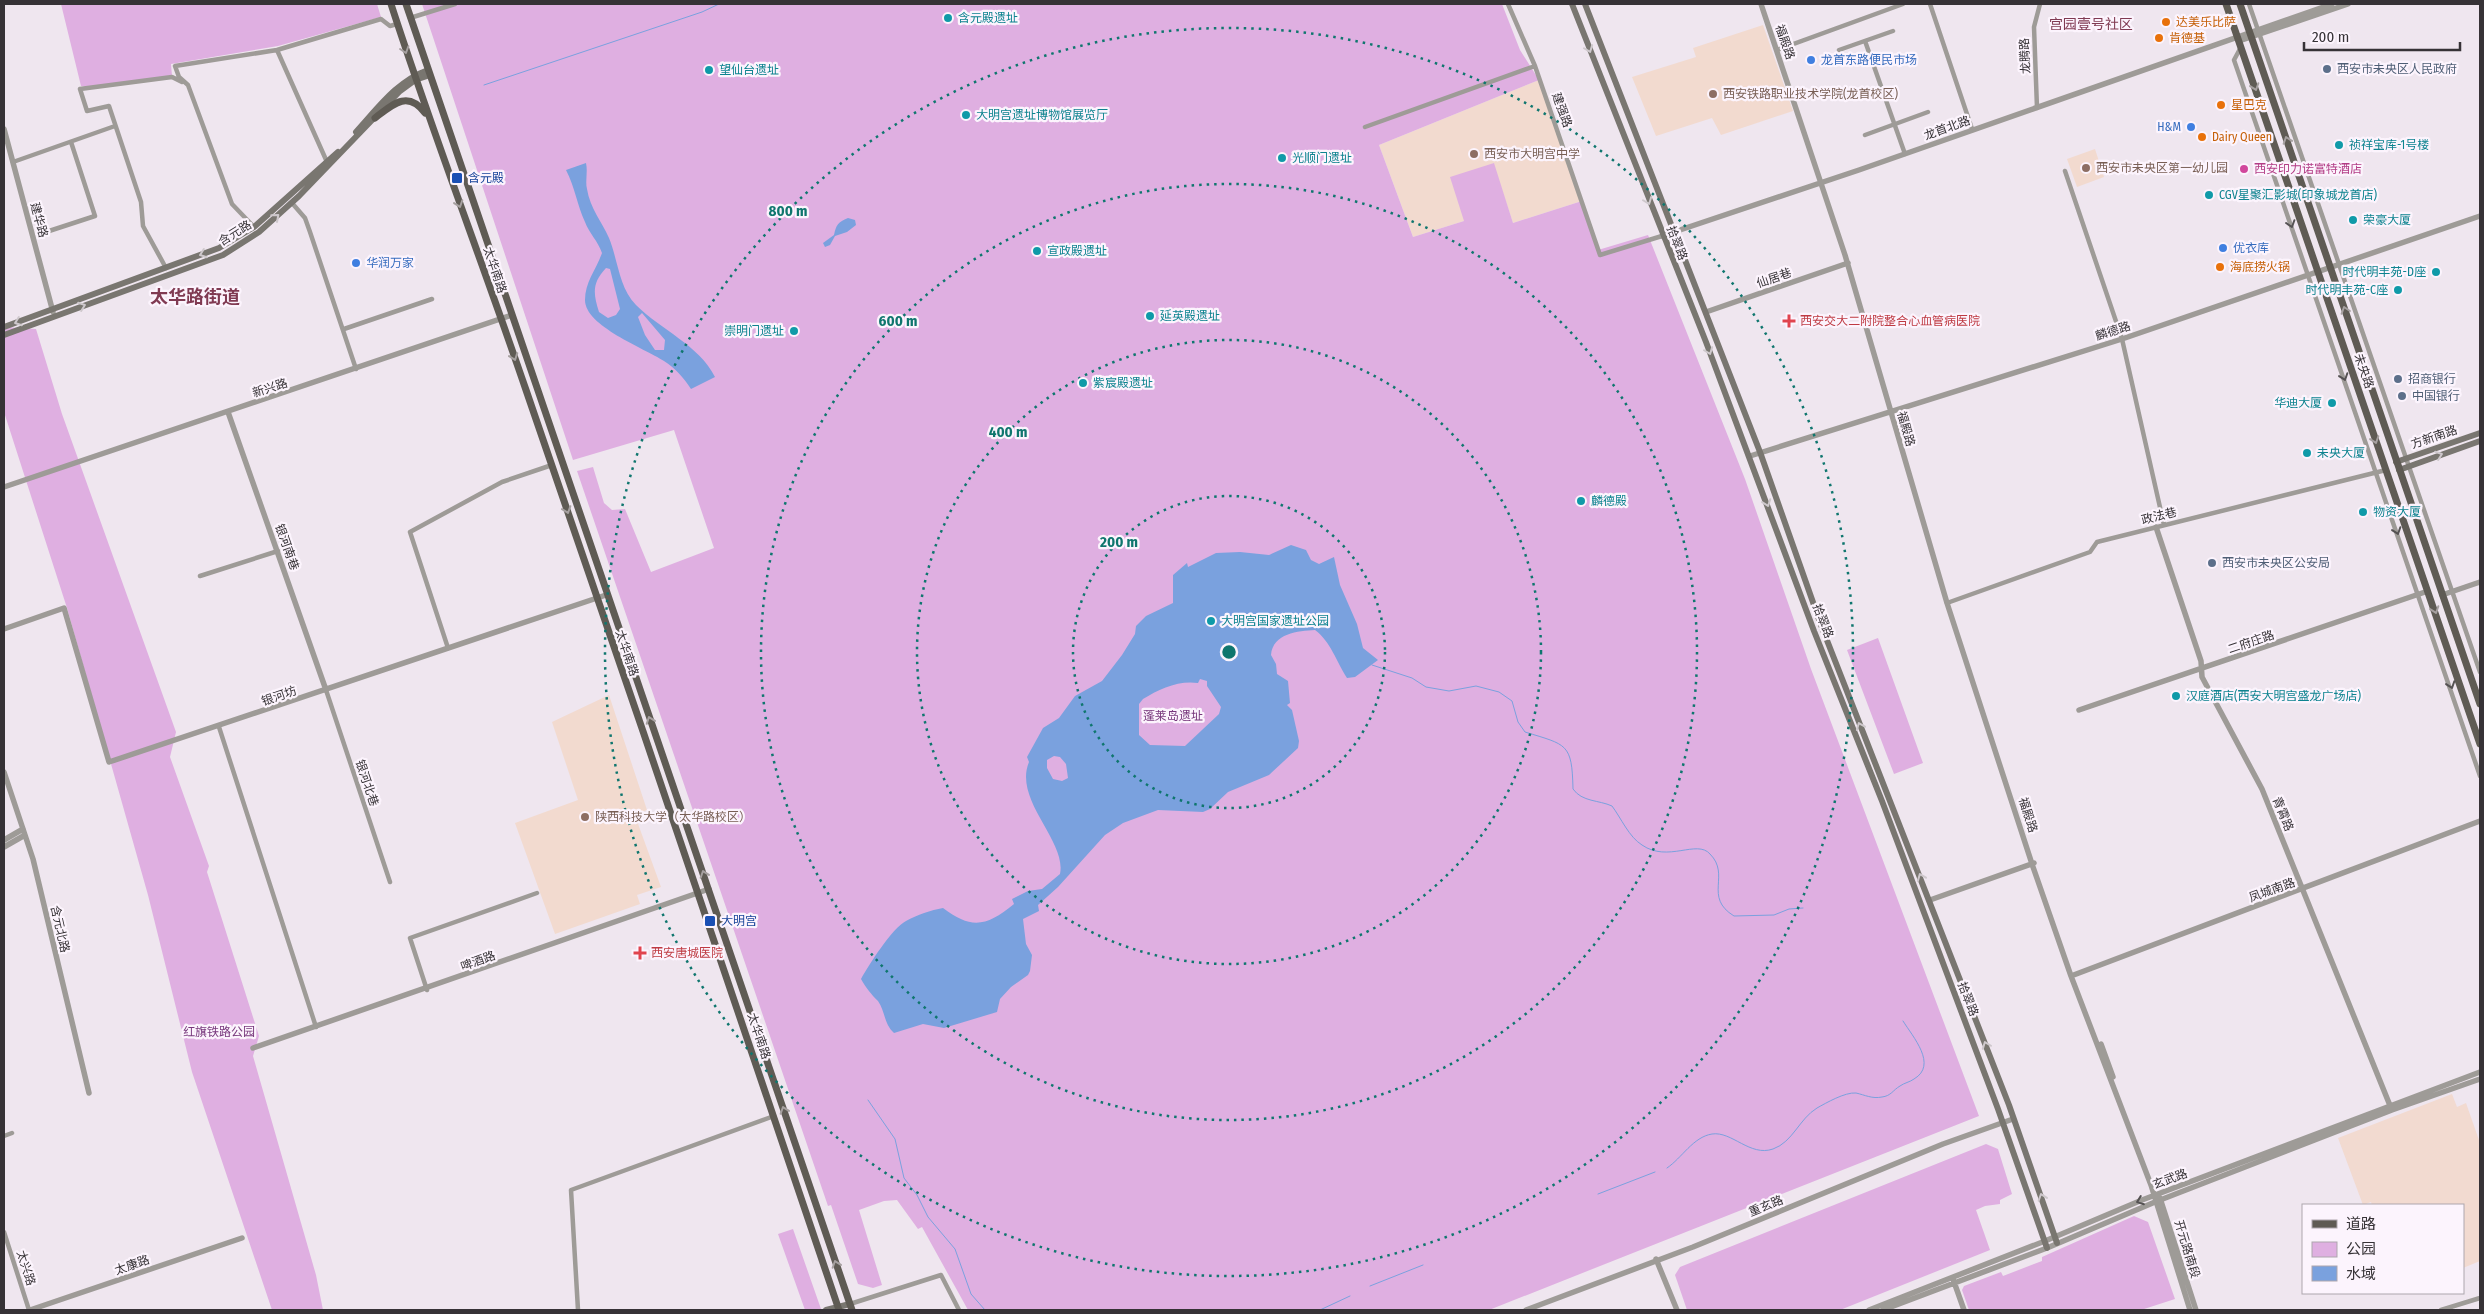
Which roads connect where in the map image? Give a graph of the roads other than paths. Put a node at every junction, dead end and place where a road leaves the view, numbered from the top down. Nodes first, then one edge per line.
1 (391, 4) edge
2 (406, 4) edge
3 (455, 4) edge
4 (1508, 4) edge
5 (1572, 4) edge
6 (1585, 4) edge
7 (1761, 4) edge
8 (1903, 4) edge
9 (1930, 4) edge
10 (2040, 4) edge
11 (2226, 4) edge
12 (2240, 4) edge
13 (2249, 4) edge
14 (2332, 4) edge
15 (2348, 4) edge
16 (410, 18) junction
17 (397, 24) junction
18 (1893, 31) dead end
19 (2259, 32) junction
20 (2250, 35) junction
21 (1864, 41) junction
22 (2239, 41) junction
23 (277, 50) junction
24 (1777, 50) junction
25 (1839, 50) dead end
26 (1535, 66) junction
27 (429, 73) junction
28 (414, 78) junction
29 (188, 85) junction
30 (2038, 108) junction
31 (1928, 112) dead end
32 (375, 118) junction
33 (429, 118) junction
34 (1893, 125) junction
35 (115, 126) junction
36 (1365, 127) dead end
37 (4, 128) edge
38 (1972, 129) junction
39 (1865, 135) dead end
40 (71, 142) junction
41 (1905, 154) junction
42 (13, 162) junction
43 (327, 162) junction
44 (2065, 171) dead end
45 (1822, 182) junction
46 (292, 203) junction
47 (2480, 216) edge
48 (254, 227) junction
49 (46, 232) dead end
50 (1674, 232) junction
51 (1662, 236) junction
52 (1848, 263) junction
53 (2339, 264) junction
54 (2331, 267) junction
55 (166, 268) junction
56 (2318, 272) junction
57 (2308, 276) junction
58 (432, 299) dead end
59 (1706, 312) junction
60 (53, 313) junction
61 (512, 315) junction
62 (500, 319) junction
63 (4, 327) edge
64 (344, 329) junction
65 (4, 335) edge
66 (2122, 339) junction
67 (356, 369) junction
68 (228, 412) junction
69 (1891, 412) junction
70 (2480, 433) edge
71 (2480, 441) edge
72 (1760, 452) junction
73 (1750, 456) junction
74 (2406, 459) junction
75 (2396, 462) junction
76 (552, 465) junction
77 (2408, 466) junction
78 (2386, 470) junction
79 (2399, 470) junction
80 (2377, 472) junction
81 (4, 487) edge
82 (2164, 525) junction
83 (2156, 527) junction
84 (278, 551) junction
85 (200, 576) dead end
86 (2480, 582) edge
87 (2428, 591) junction
88 (2452, 591) junction
89 (2419, 594) junction
90 (2442, 594) junction
91 (606, 595) junction
92 (597, 598) junction
93 (1947, 604) junction
94 (4, 629) edge
95 (448, 648) junction
96 (2201, 669) junction
97 (2480, 672) edge
98 (326, 690) junction
99 (2480, 704) edge
100 (2079, 710) dead end
101 (219, 727) junction
102 (2480, 744) edge
103 (4, 772) edge
104 (2480, 776) edge
105 (2480, 821) edge
106 (24, 832) junction
107 (4, 840) edge
108 (4, 847) edge
109 (2033, 862) junction
110 (390, 882) dead end
111 (2303, 889) junction
112 (709, 890) junction
113 (537, 893) dead end
114 (698, 893) junction
115 (1930, 900) junction
116 (2072, 975) junction
117 (427, 990) junction
118 (316, 1027) junction
119 (254, 1048) dead end
120 (2480, 1072) edge
121 (2480, 1078) edge
122 (89, 1093) dead end
123 (2391, 1108) junction
124 (775, 1116) junction
125 (2013, 1119) junction
126 (2003, 1122) junction
127 (12, 1133) dead end
128 (4, 1136) edge
129 (2157, 1198) junction
130 (4, 1232) edge
131 (242, 1238) dead end
132 (2056, 1240) junction
133 (2046, 1245) junction
134 (1656, 1259) junction
135 (1954, 1279) junction
136 (2480, 1298) edge
137 (838, 1308) edge
138 (850, 1308) edge
139 (29, 1310) edge
140 (578, 1310) edge
141 (826, 1310) edge
142 (959, 1310) edge
143 (1526, 1310) edge
144 (1677, 1310) edge
145 (1869, 1310) edge
146 (1883, 1310) edge
147 (1964, 1310) edge
148 (2190, 1310) edge
149 (2196, 1310) edge
150 (2442, 1310) edge

1 - 17 main road, 太华南路
2 - 16 main road, 太华南路
3 - 16 street
4 - 26 street, 建强路
5 -> 51 main road, 拾翠路
6 - 50 main road, 拾翠路
7 - 24 street, 福殿路
8 - 24 street
9 - 38 street
10 - 30 street, 龙腾路
11 - 22 main road, 未央路
12 - 20 main road, 未央路
13 - 19 street
14 - 19 street
15 - 19 street
16 - 27 main road, 太华南路
17 - 23 street
17 -> 28 main road, 太华南路
18 - 21 street
19 - 20 street, 龙首北路
19 - 53 street
20 - 22 street, 龙首北路
54 -> 20 main road, 未央路
21 - 25 street
21 - 34 street
22 - 30 street, 龙首北路
22 -> 56 main road, 未央路
22 -> 57 street
23 - 29 street
23 - 43 street
24 - 45 street, 福殿路
26 - 36 street
26 - 51 street, 建强路
27 - 28 main road, 含元路
27 - 61 main road, 太华南路
28 - 32 main road, 含元路
28 - 33 main road, 太华南路
28 - 43 main road, 含元路
29 - 35 street
29 - 48 street
30 - 38 street, 龙首北路
31 - 34 street
32 - 33 main road
32 - 46 main road, 含元路
33 -> 62 main road, 太华南路
34 - 39 street
34 - 41 street
35 - 40 street
35 - 55 street
37 - 42 street, 建华路
38 - 41 street, 龙首北路
40 - 42 street
40 - 49 street
41 - 45 street, 龙首北路
42 - 60 street, 建华路
43 - 48 main road, 含元路
44 - 66 street
45 - 50 street, 龙首北路
45 - 52 street, 福殿路
60 -> 46 main road, 含元路
46 - 64 street
47 - 53 street, 麟德路
48 -> 55 main road, 含元路
50 - 51 street, 龙首北路
50 - 59 main road, 拾翠路
51 -> 73 main road, 拾翠路
52 - 59 street, 仙居巷
52 - 69 street, 福殿路
53 - 54 street, 麟德路
53 - 74 street
54 - 56 street, 麟德路
75 -> 54 main road, 未央路
55 - 60 main road, 含元路
56 - 57 street, 麟德路
56 -> 78 main road, 未央路
57 - 66 street, 麟德路
57 -> 80 street
58 - 64 street
59 - 72 main road, 拾翠路
60 -> 63 main road, 含元路
60 - 65 main road, 含元路
61 - 62 street, 新兴路
61 - 91 main road, 太华南路
62 - 67 street, 新兴路
62 -> 76 main road, 太华南路
64 - 67 street
66 - 69 street, 麟德路
66 - 82 street
67 - 68 street, 新兴路
68 - 81 street, 新兴路
68 - 84 street, 银河南巷
69 - 72 street, 麟德路
69 - 93 street, 福殿路
70 - 74 main road, 方新南路
77 -> 71 main road, 方新南路
72 - 73 street, 麟德路
115 -> 72 main road, 拾翠路
73 -> 126 main road, 拾翠路
74 - 75 main road, 方新南路
74 - 77 street
75 - 79 main road, 未央路
76 -> 92 main road, 太华南路
76 - 95 street
77 - 79 main road, 方新南路
77 - 88 street
78 - 80 street, 政法巷
78 - 87 main road, 未央路
79 - 90 main road, 未央路
80 - 82 street, 政法巷
80 -> 89 street
82 - 83 street, 政法巷
83 - 93 street, 政法巷
83 - 96 street, 青霄路
84 - 85 street
84 - 98 street, 银河南巷
86 - 88 street
87 - 89 street, 二府庄路
87 -> 102 main road, 未央路
88 - 90 street
88 - 97 street
89 - 96 street, 二府庄路
89 -> 104 street
90 - 99 main road, 未央路
91 - 92 street, 银河坊
112 -> 91 main road, 太华南路
92 - 95 street, 银河坊
92 - 114 main road, 太华南路
93 - 109 street, 福殿路
94 - 101 street, 银河坊
95 - 98 street, 银河坊
96 - 100 street, 二府庄路
96 - 111 street, 青霄路
98 - 101 street, 银河坊
98 - 110 street, 银河北巷
101 - 118 street
103 - 106 street, 含元北路
105 - 111 street, 凤城南路
106 - 107 street
106 - 108 street
106 - 122 street, 含元北路
109 - 115 street
109 - 116 street, 福殿路
111 - 116 street, 凤城南路
111 - 123 street, 青霄路
112 - 114 street, 啤酒路
138 -> 112 main road, 太华南路
113 - 117 street
114 - 117 street, 啤酒路
114 - 124 main road, 太华南路
125 -> 115 main road, 拾翠路
116 - 129 street, 福殿路
117 - 118 street, 啤酒路
118 - 119 street, 啤酒路
120 - 123 street, 玄武路
121 - 123 street, 玄武路
123 - 129 street, 玄武路
124 - 137 main road, 太华南路
124 - 140 street
125 - 126 street, 重玄路
132 -> 125 main road, 拾翠路
126 - 133 main road, 拾翠路
126 - 134 street, 重玄路
127 - 128 street
129 - 132 street, 玄武路
129 - 148 street, 开元路南段
129 - 149 street, 开元路南段
130 - 139 street, 太兴路
131 - 139 street, 太康路
132 - 133 street, 玄武路
133 - 135 street, 玄武路
134 - 143 street, 重玄路
134 - 144 street
135 - 145 street, 玄武路
135 - 146 street, 玄武路
135 - 147 street
136 - 150 street
137 - 138 main road
137 - 141 main road
138 - 142 street

